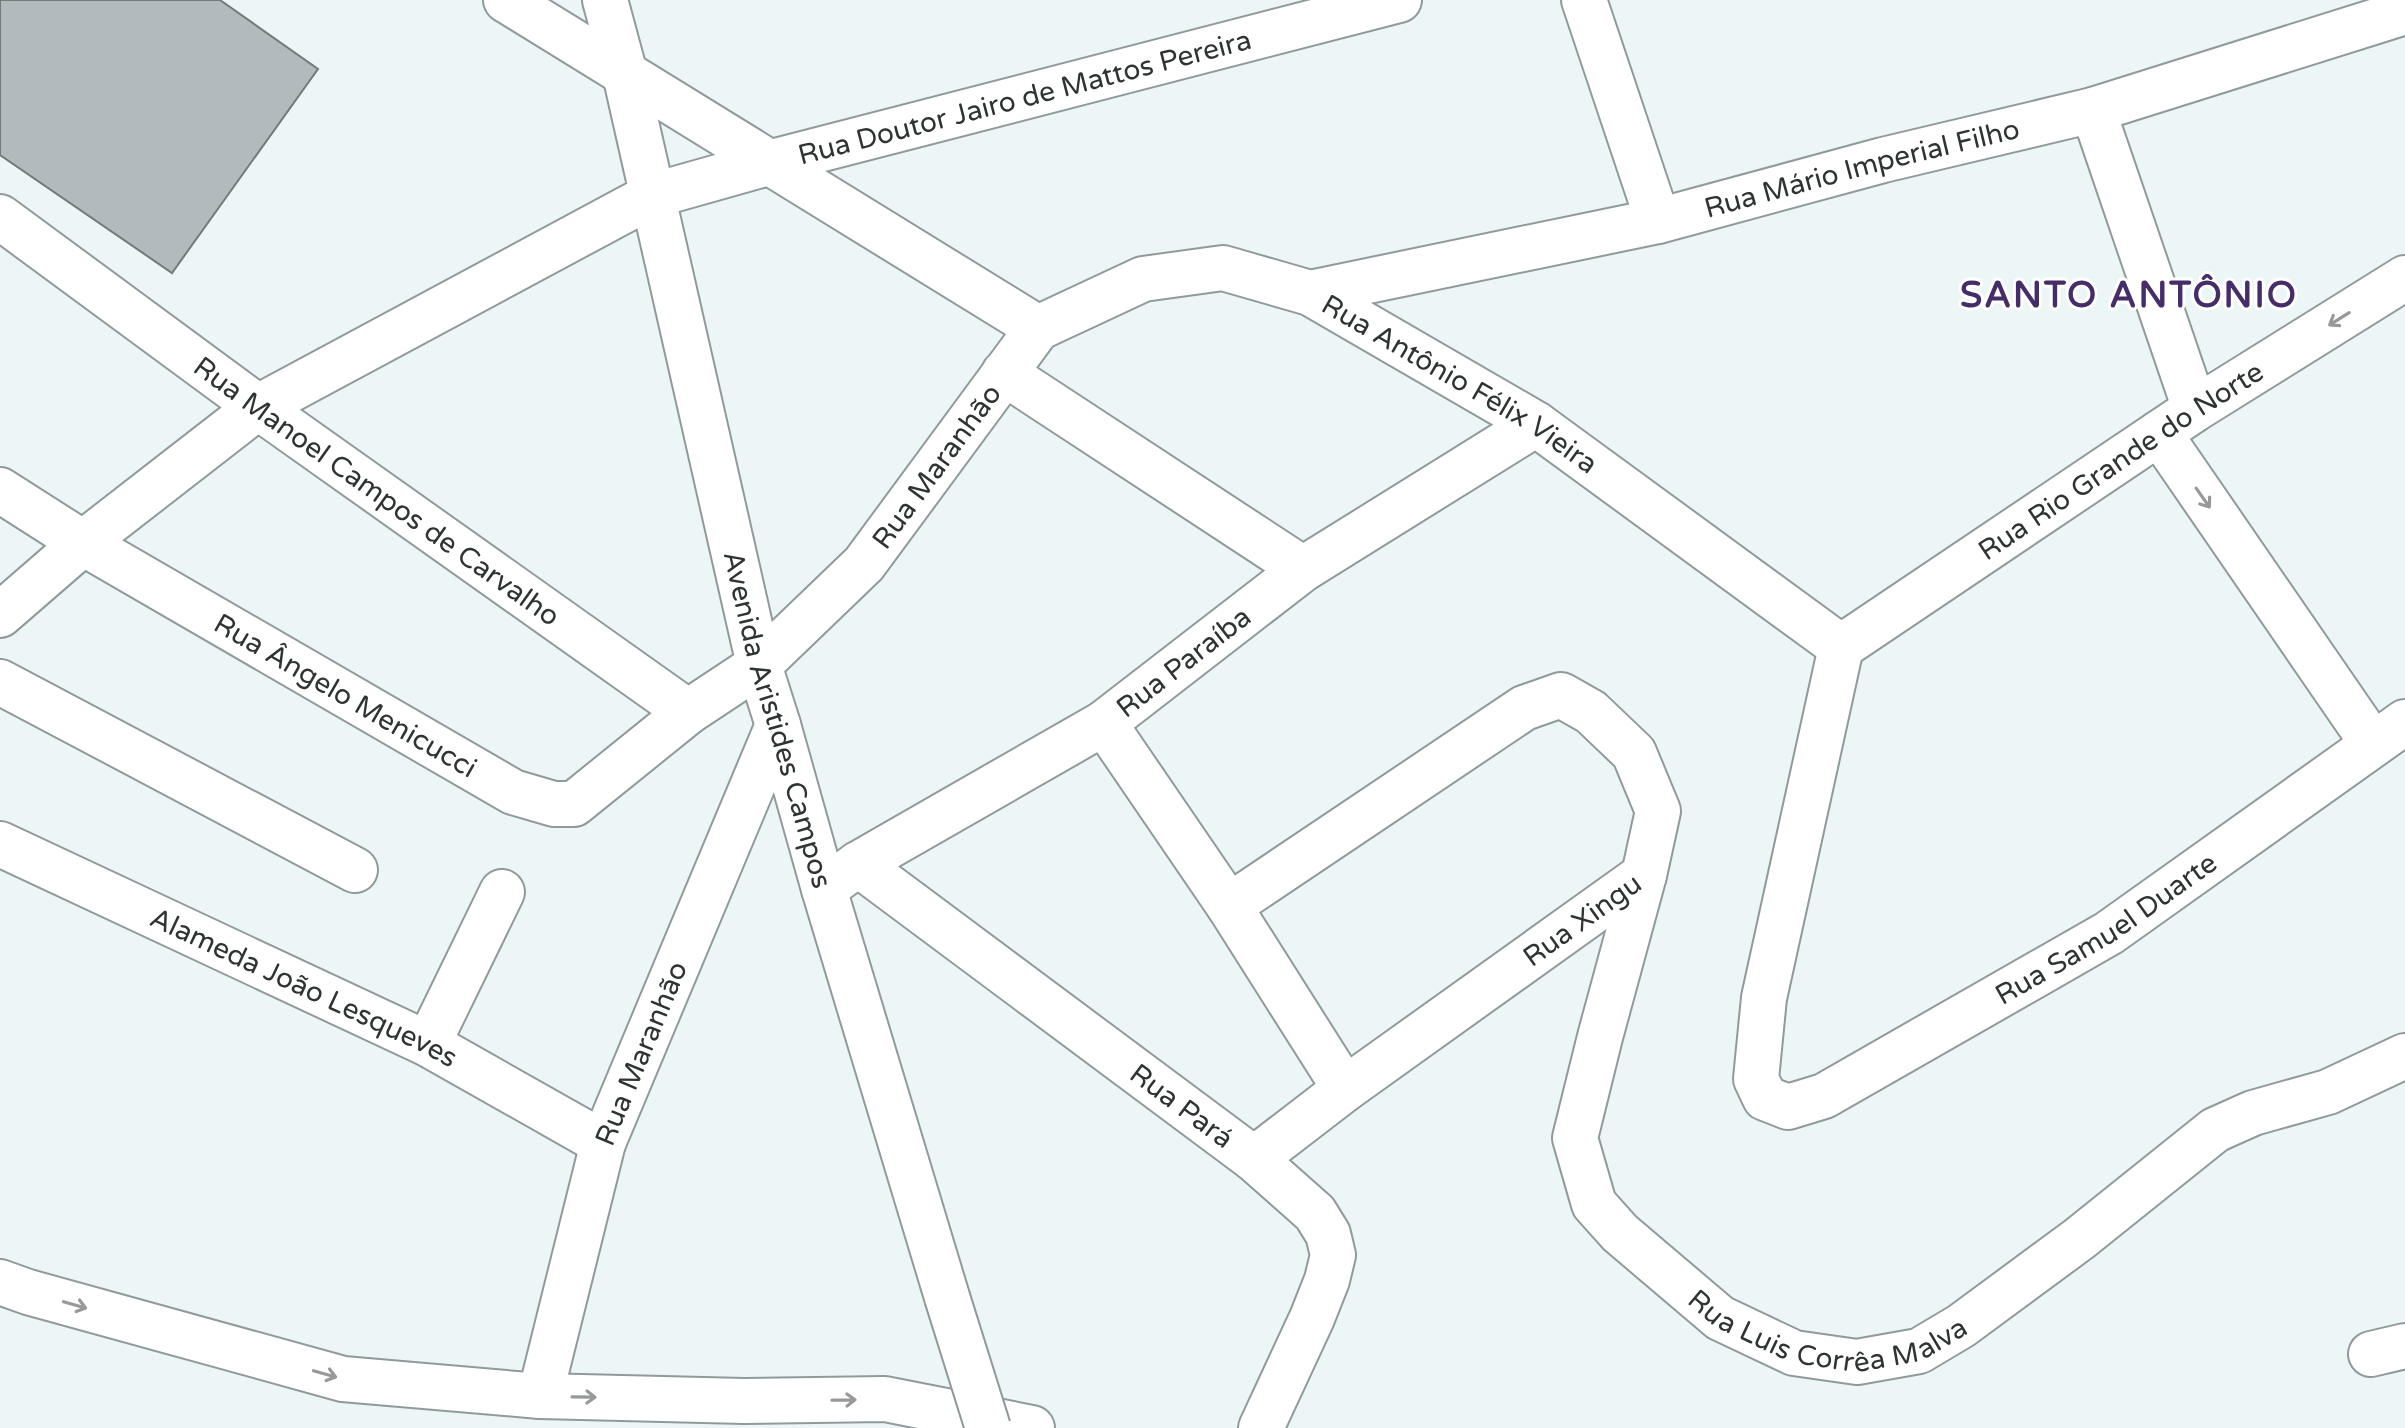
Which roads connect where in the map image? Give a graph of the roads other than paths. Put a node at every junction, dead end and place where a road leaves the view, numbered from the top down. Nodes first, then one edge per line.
1 (506, 0) edge
2 (605, 0) edge
3 (1399, 0) edge
4 (1584, 0) edge
5 (2405, 12) edge
6 (625, 74) junction
7 (2093, 110) junction
8 (768, 163) junction
9 (651, 196) junction
10 (0, 217) edge
11 (1658, 221) junction
12 (2405, 278) edge
13 (1310, 293) junction
14 (1038, 328) junction
15 (1004, 373) junction
16 (258, 407) junction
17 (2195, 409) junction
18 (1536, 424) junction
19 (2159, 433) junction
20 (0, 490) edge
21 (83, 543) junction
22 (1303, 569) junction
23 (0, 615) edge
24 (1841, 647) junction
25 (759, 665) junction
26 (0, 682) edge
27 (688, 712) junction
28 (1104, 723) junction
29 (778, 725) junction
30 (2389, 733) edge
31 (0, 844) edge
32 (355, 870) dead end
33 (1644, 875) junction
34 (841, 876) junction
35 (502, 892) dead end
36 (1229, 906) junction
37 (428, 1044) junction
38 (2405, 1056) edge
39 (1345, 1089) junction
40 (603, 1143) junction
41 (1254, 1159) junction
42 (0, 1282) edge
43 (540, 1396) junction
44 (988, 1428) edge
45 (1032, 1428) edge
46 (1261, 1428) edge

1 - 6 main road
2 - 6 main road, Avenida Aristides Campos
3 - 8 main road, Rua Doutor Jairo de Mattos Pereira
4 - 11 main road
5 - 7 main road, Rua Mário Imperial Filho
6 - 8 main road
6 - 9 main road, Avenida Aristides Campos
7 - 11 main road, Rua Mário Imperial Filho
7 - 17 main road
8 - 9 main road, Rua Doutor Jairo de Mattos Pereira
8 - 14 main road
9 - 16 main road, Rua Doutor Jairo de Mattos Pereira
9 - 25 main road, Avenida Aristides Campos
10 - 16 main road, Rua Manoel Campos de Carvalho
11 - 13 main road, Rua Mário Imperial Filho
12 -> 17 main road, Rua Rio Grande do Norte
13 - 14 main road, Rua Antônio Félix Vieira
13 - 18 main road, Rua Antônio Félix Vieira
14 - 15 main road, Rua Maranhão
15 - 22 main road
15 - 25 main road, Rua Maranhão
16 - 21 main road, Rua Doutor Jairo de Mattos Pereira
16 - 27 main road, Rua Manoel Campos de Carvalho
17 - 19 main road, Rua Rio Grande do Norte
18 - 22 main road, Rua Paraíba
18 - 24 main road, Rua Antônio Félix Vieira
19 - 24 main road, Rua Rio Grande do Norte
19 -> 30 main road
20 - 21 main road, Rua Ângelo Menicucci
21 - 23 main road, Rua Doutor Jairo de Mattos Pereira
21 - 27 main road, Rua Ângelo Menicucci
22 - 28 main road, Rua Paraíba
24 - 30 main road, Rua Samuel Duarte
25 - 27 main road
25 - 29 main road, Avenida Aristides Campos
26 - 32 main road
28 - 34 main road, Rua Paraíba
28 - 36 main road
29 - 34 main road, Avenida Aristides Campos
29 - 40 main road, Rua Maranhão
31 - 37 main road, Alameda João Lesqueves
33 - 36 main road, Rua Xingu
33 - 38 main road, Rua Luis Corrêa Malva
33 - 39 main road, Rua Xingu
34 - 41 main road, Rua Pará
34 - 44 main road, Avenida Aristides Campos, bridge
35 - 37 main road
36 - 39 main road
37 - 40 main road, Alameda João Lesqueves
39 - 41 main road, Rua Xingu
40 - 43 main road, Rua Maranhão
41 - 46 main road, Rua Pará
42 -> 43 main road
43 -> 45 main road

